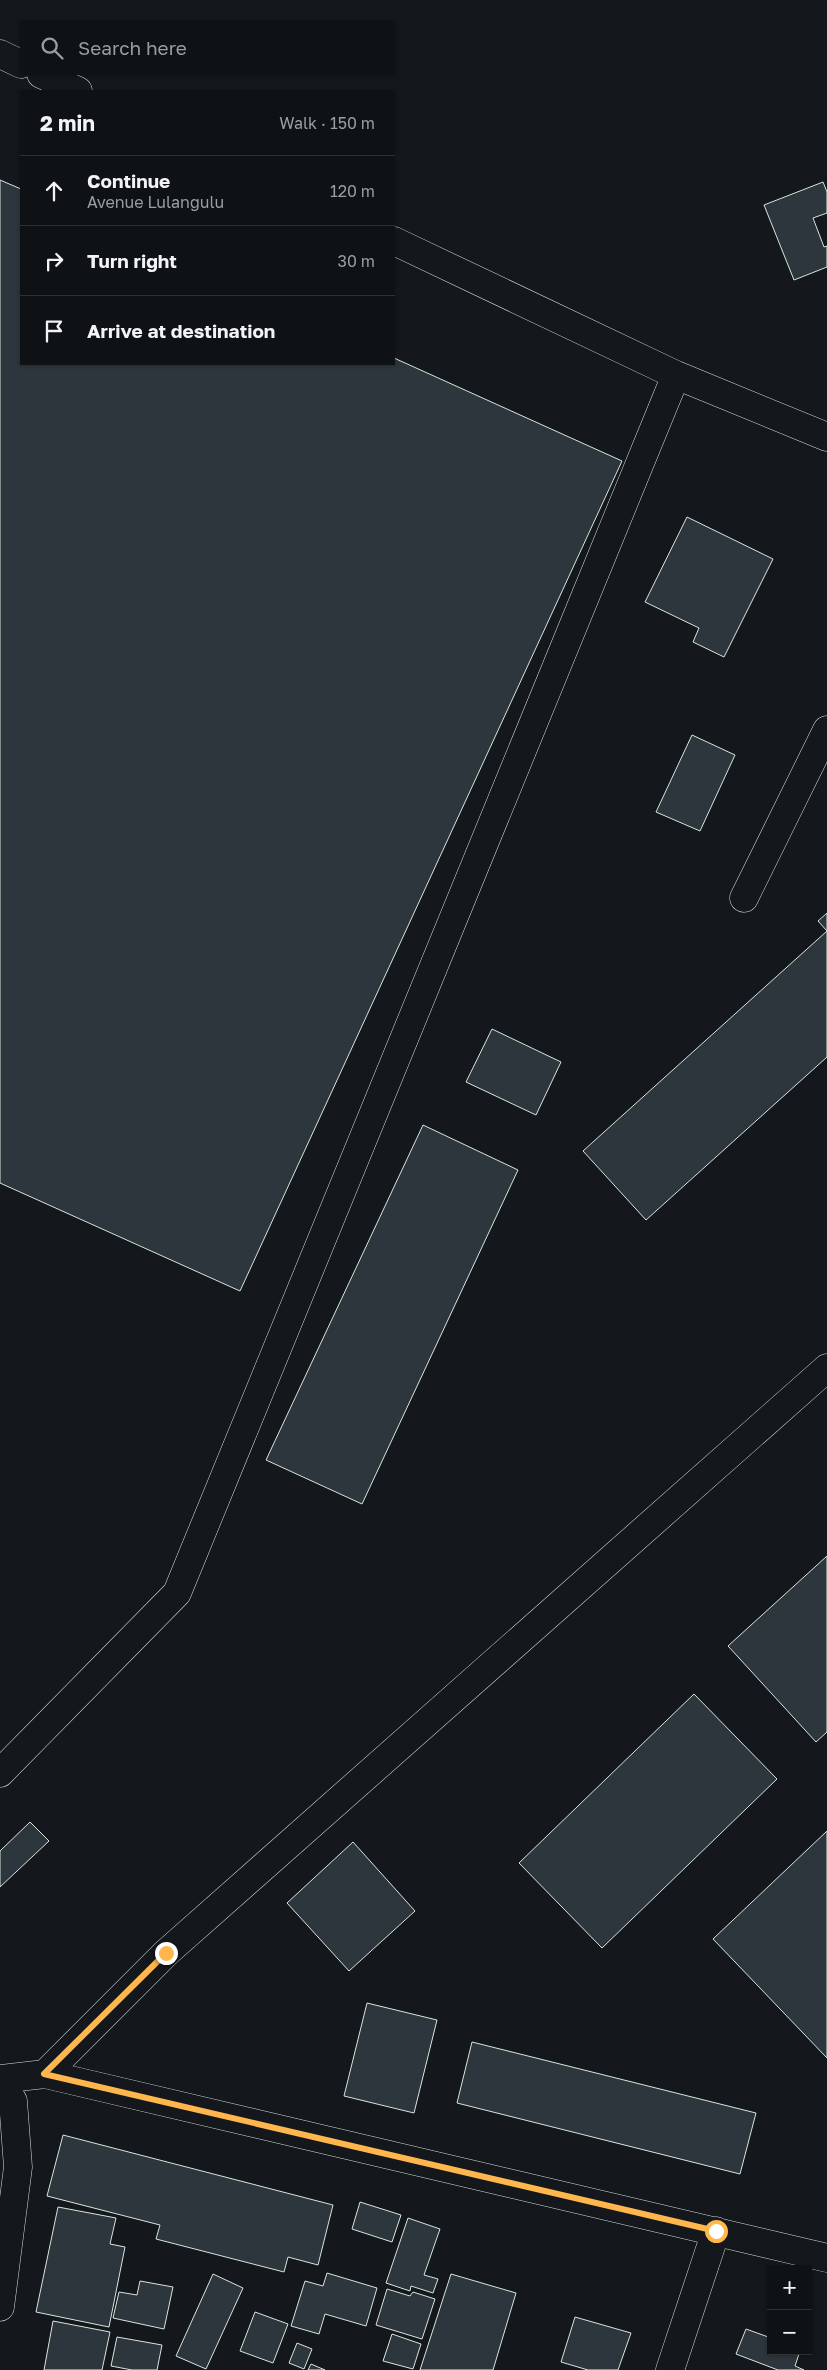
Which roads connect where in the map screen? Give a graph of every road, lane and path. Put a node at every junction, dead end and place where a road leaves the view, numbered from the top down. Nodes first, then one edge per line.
1 (0, 54) edge
2 (20, 64) edge
3 (43, 75) edge
4 (76, 90) edge
5 (395, 241) edge
6 (676, 375) junction
7 (827, 437) edge
8 (827, 730) edge
9 (744, 898) dead end
10 (827, 1368) edge
11 (0, 1773) edge
12 (44, 2074) junction
13 (3, 2093) edge
14 (716, 2231) junction
15 (827, 2258) edge
16 (0, 2307) edge
17 (670, 2370) edge

1 - 2 street
3 - 4 street
5 - 6 street
6 - 7 street
6 - 11 street
8 - 9 street
10 - 12 street
12 - 13 street
12 - 14 street
13 - 16 street
14 - 15 street
14 - 17 street

